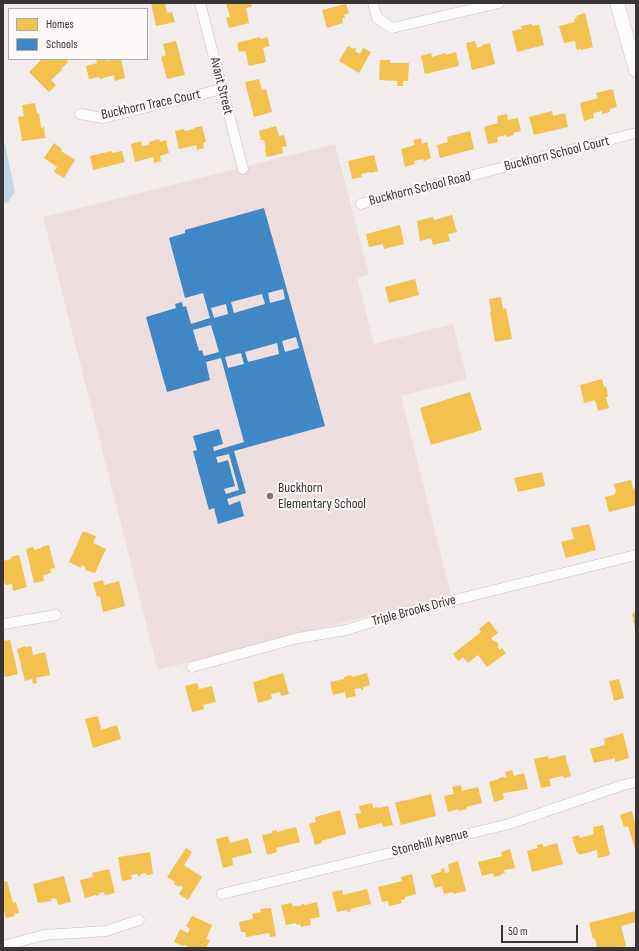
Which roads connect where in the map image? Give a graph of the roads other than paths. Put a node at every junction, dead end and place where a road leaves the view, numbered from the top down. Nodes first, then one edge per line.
1 (200, 3) edge
2 (373, 3) edge
3 (499, 3) edge
4 (617, 3) edge
5 (636, 70) edge
6 (222, 89) junction
7 (80, 114) dead end
8 (636, 133) edge
9 (243, 169) dead end
10 (479, 174) joint
11 (361, 204) dead end
12 (636, 555) edge
13 (56, 615) dead end
14 (3, 624) edge
15 (192, 667) dead end
16 (636, 782) edge
17 (222, 894) dead end
18 (139, 920) dead end
19 (3, 946) edge

1 - 6 street, Avant Street
2 - 3 street
4 - 5 street
6 - 7 street, Buckhorn Trace Court
6 - 9 street, Avant Street
8 - 10 street, Buckhorn School Court
10 - 11 street, Buckhorn School Road
12 - 15 street, Triple Brooks Drive
13 - 14 street
16 - 17 street, Stonehill Avenue
18 - 19 street

